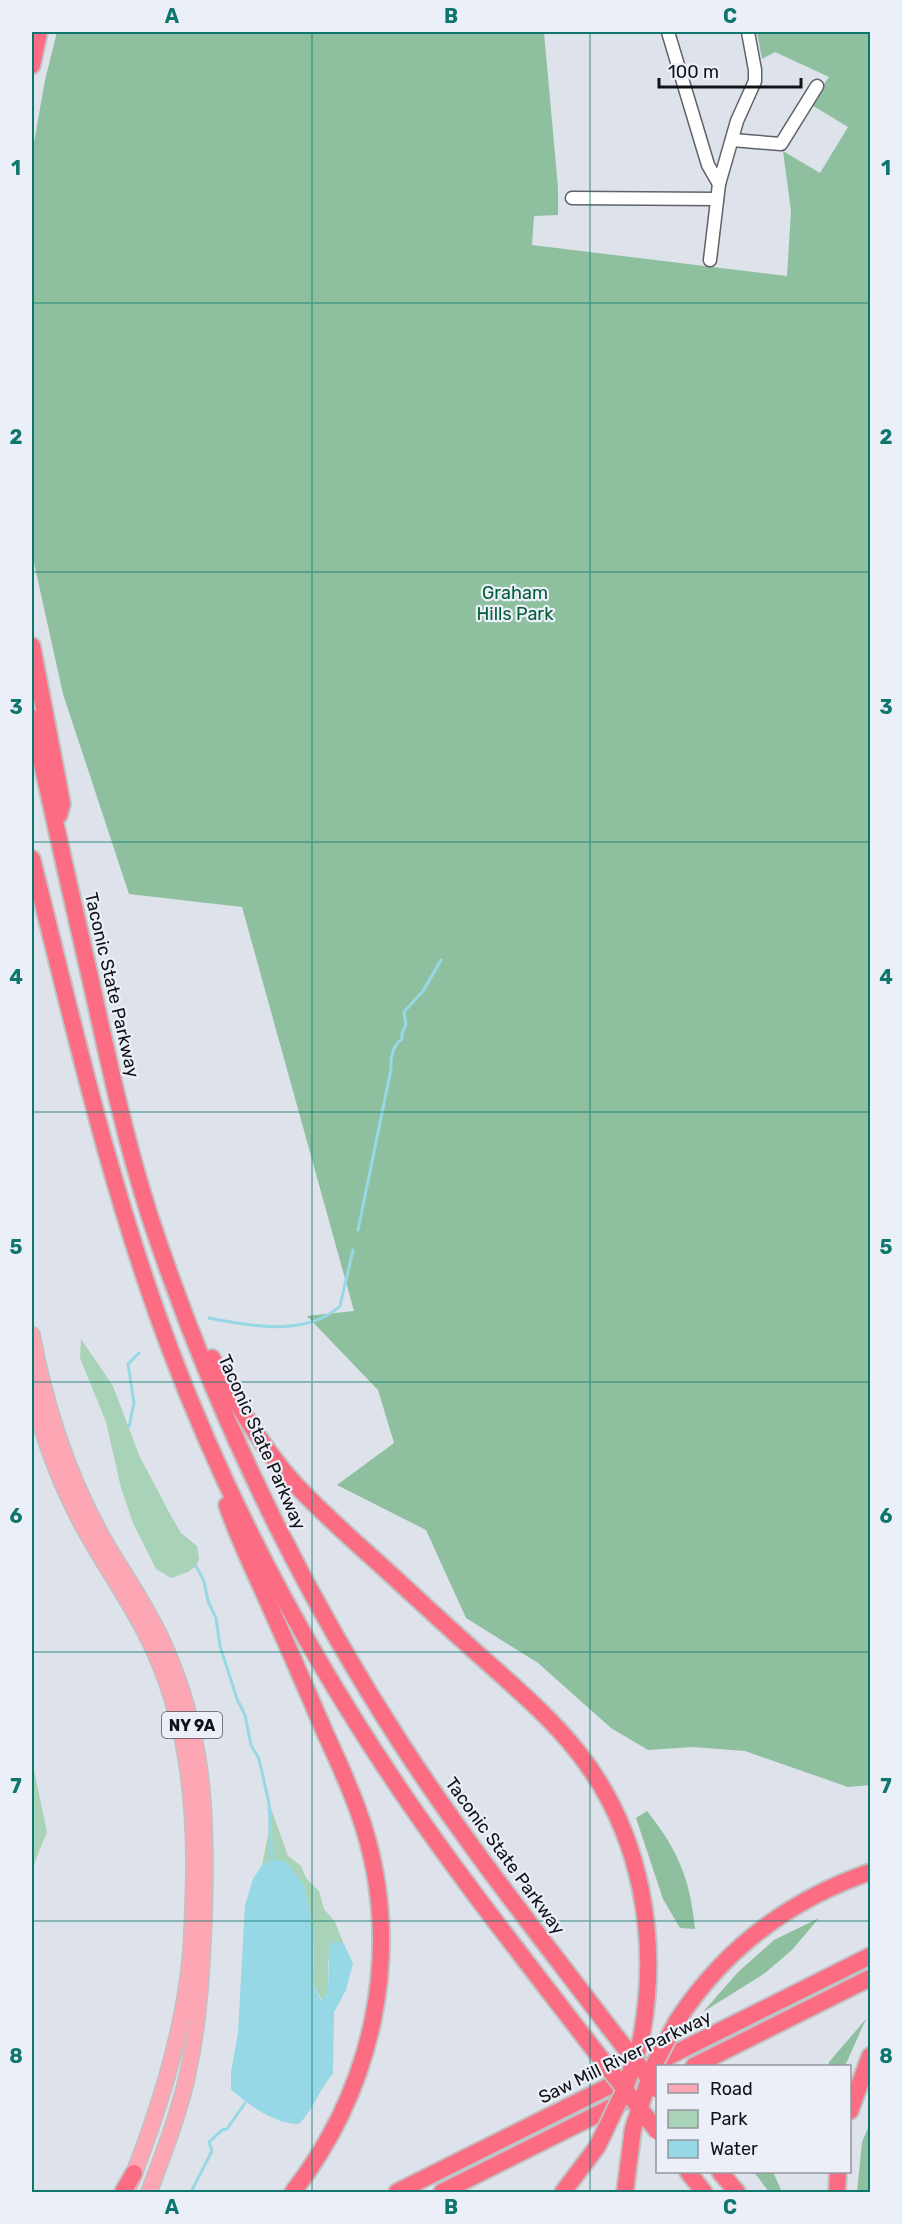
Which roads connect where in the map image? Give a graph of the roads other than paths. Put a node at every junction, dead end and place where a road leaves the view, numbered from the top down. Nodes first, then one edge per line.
1 (39, 32) edge
2 (668, 32) edge
3 (748, 32) edge
4 (32, 65) edge
5 (817, 86) dead end
6 (732, 140) junction
7 (719, 184) junction
8 (572, 198) dead end
9 (717, 199) junction
10 (710, 260) dead end
11 (32, 646) edge
12 (32, 718) edge
13 (56, 828) junction
14 (32, 859) edge
15 (178, 1292) junction
16 (32, 1335) edge
17 (32, 1393) edge
18 (212, 1449) junction
19 (870, 1872) edge
20 (870, 1956) edge
21 (870, 1978) edge
22 (870, 2056) edge
23 (698, 2065) edge
24 (656, 2086) edge
25 (656, 2089) edge
26 (851, 2106) edge
27 (656, 2131) edge
28 (134, 2173) joint
29 (689, 2173) edge
30 (721, 2173) edge
31 (838, 2173) edge
32 (125, 2193) edge
33 (149, 2193) edge
34 (293, 2193) edge
35 (397, 2193) edge
36 (442, 2193) edge
37 (562, 2193) edge
38 (625, 2193) edge
39 (704, 2193) edge
40 (737, 2193) edge
41 (837, 2193) edge

1 - 4 highway
2 - 7 street
3 - 6 street
5 - 6 street
6 - 7 street
7 - 9 street
8 - 9 street
9 - 10 street
11 - 13 highway
12 - 13 highway, Taconic State Parkway
13 - 15 highway, Taconic State Parkway
14 - 18 highway
15 - 25 highway, Taconic State Parkway, bridge
15 - 37 highway, bridge
16 - 33 main road, NY 9A
17 - 28 main road, NY 9A
18 - 27 highway, bridge
18 - 34 highway
19 - 38 highway, bridge
20 - 35 highway, Saw Mill River Parkway
21 - 23 highway
22 - 26 highway
24 - 36 highway
28 - 32 highway
29 - 39 highway
30 - 40 highway
31 - 41 highway

